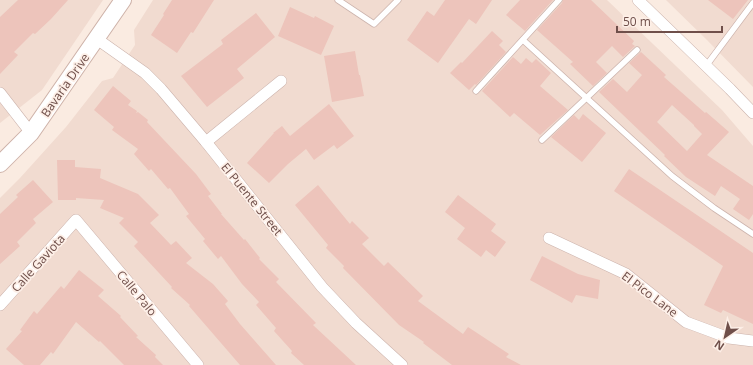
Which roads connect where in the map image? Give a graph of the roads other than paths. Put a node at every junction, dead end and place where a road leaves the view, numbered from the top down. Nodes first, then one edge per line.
1 (123, 0) edge
2 (338, 0) edge
3 (398, 0) edge
4 (559, 0) edge
5 (638, 0) edge
6 (753, 3) edge
7 (97, 39) junction
8 (523, 40) junction
9 (637, 50) dead end
10 (705, 66) junction
11 (281, 81) dead end
12 (476, 91) dead end
13 (0, 93) edge
14 (586, 98) junction
15 (753, 113) edge
16 (31, 133) junction
17 (542, 140) dead end
18 (206, 142) junction
19 (0, 164) edge
20 (76, 220) joint
21 (753, 234) edge
22 (549, 238) dead end
23 (0, 305) edge
24 (753, 341) edge
25 (198, 365) edge
26 (402, 365) edge

1 - 7 street, Bavaria Drive
2 - 3 lane
4 - 8 lane
5 - 10 street
6 - 10 lane
7 - 16 street, Bavaria Drive
7 - 18 street, El Puente Street
8 - 12 lane
8 - 14 lane
9 - 14 lane
10 - 15 street
11 - 18 street
13 - 16 street
14 - 17 lane
14 - 21 lane
16 - 19 street, Bavaria Drive
18 - 26 street, El Puente Street
20 - 23 street, Calle Gaviota
20 - 25 street, Calle Palo
22 - 24 street, El Pico Lane

